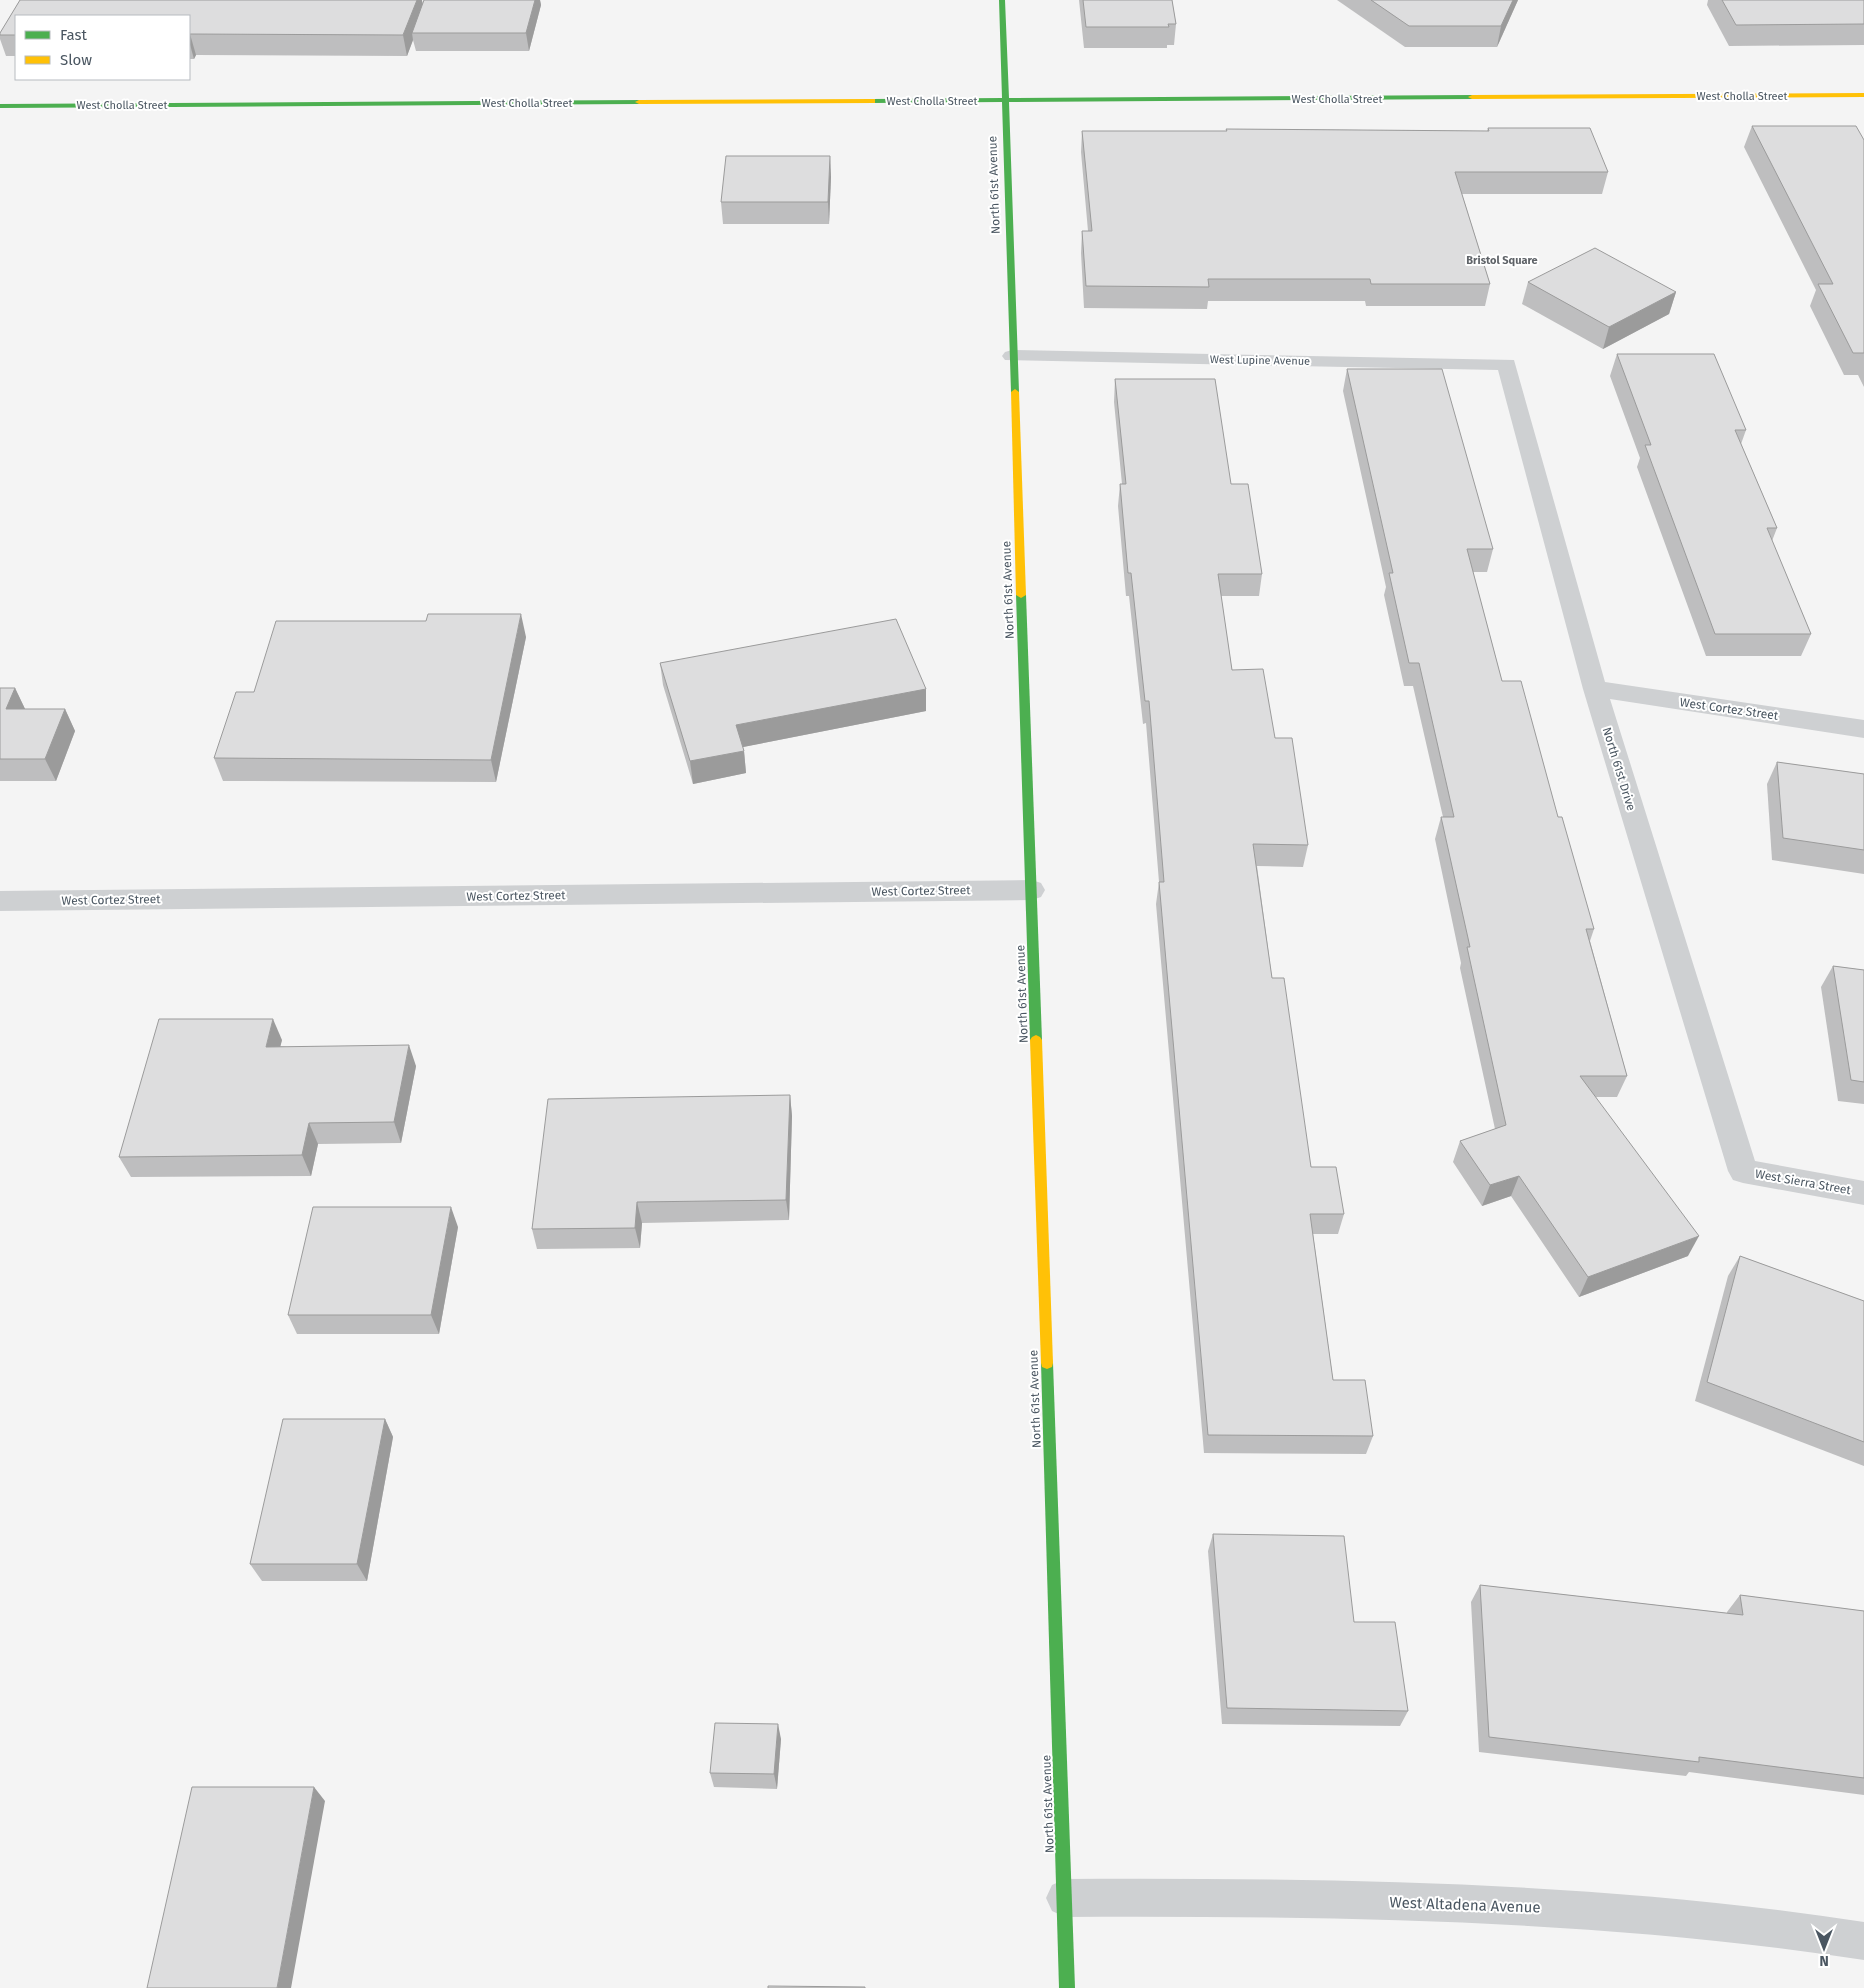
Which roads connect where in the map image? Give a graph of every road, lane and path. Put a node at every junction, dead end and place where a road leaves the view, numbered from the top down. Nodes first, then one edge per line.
1 (1002, 0) edge
2 (1864, 95) edge
3 (1004, 100) junction
4 (0, 106) edge
5 (1012, 356) junction
6 (1507, 364) joint
7 (1594, 689) junction
8 (1864, 729) edge
9 (1032, 890) junction
10 (0, 901) edge
11 (1743, 1171) joint
12 (1864, 1193) edge
13 (1065, 1898) junction
14 (1864, 1941) edge
15 (1067, 1988) edge

1 - 3 street, North 61st Avenue
2 - 3 street, West Cholla Street
3 - 4 street, West Cholla Street
3 - 5 street, North 61st Avenue
5 - 6 street, West Lupine Avenue
5 - 9 street, North 61st Avenue
6 - 7 street, North 61st Drive
7 - 8 street, West Cortez Street
7 - 11 street, North 61st Drive
9 - 10 street, West Cortez Street
9 - 13 street, North 61st Avenue
11 - 12 street, West Sierra Street
13 - 14 street, West Altadena Avenue
13 - 15 street, North 61st Avenue

